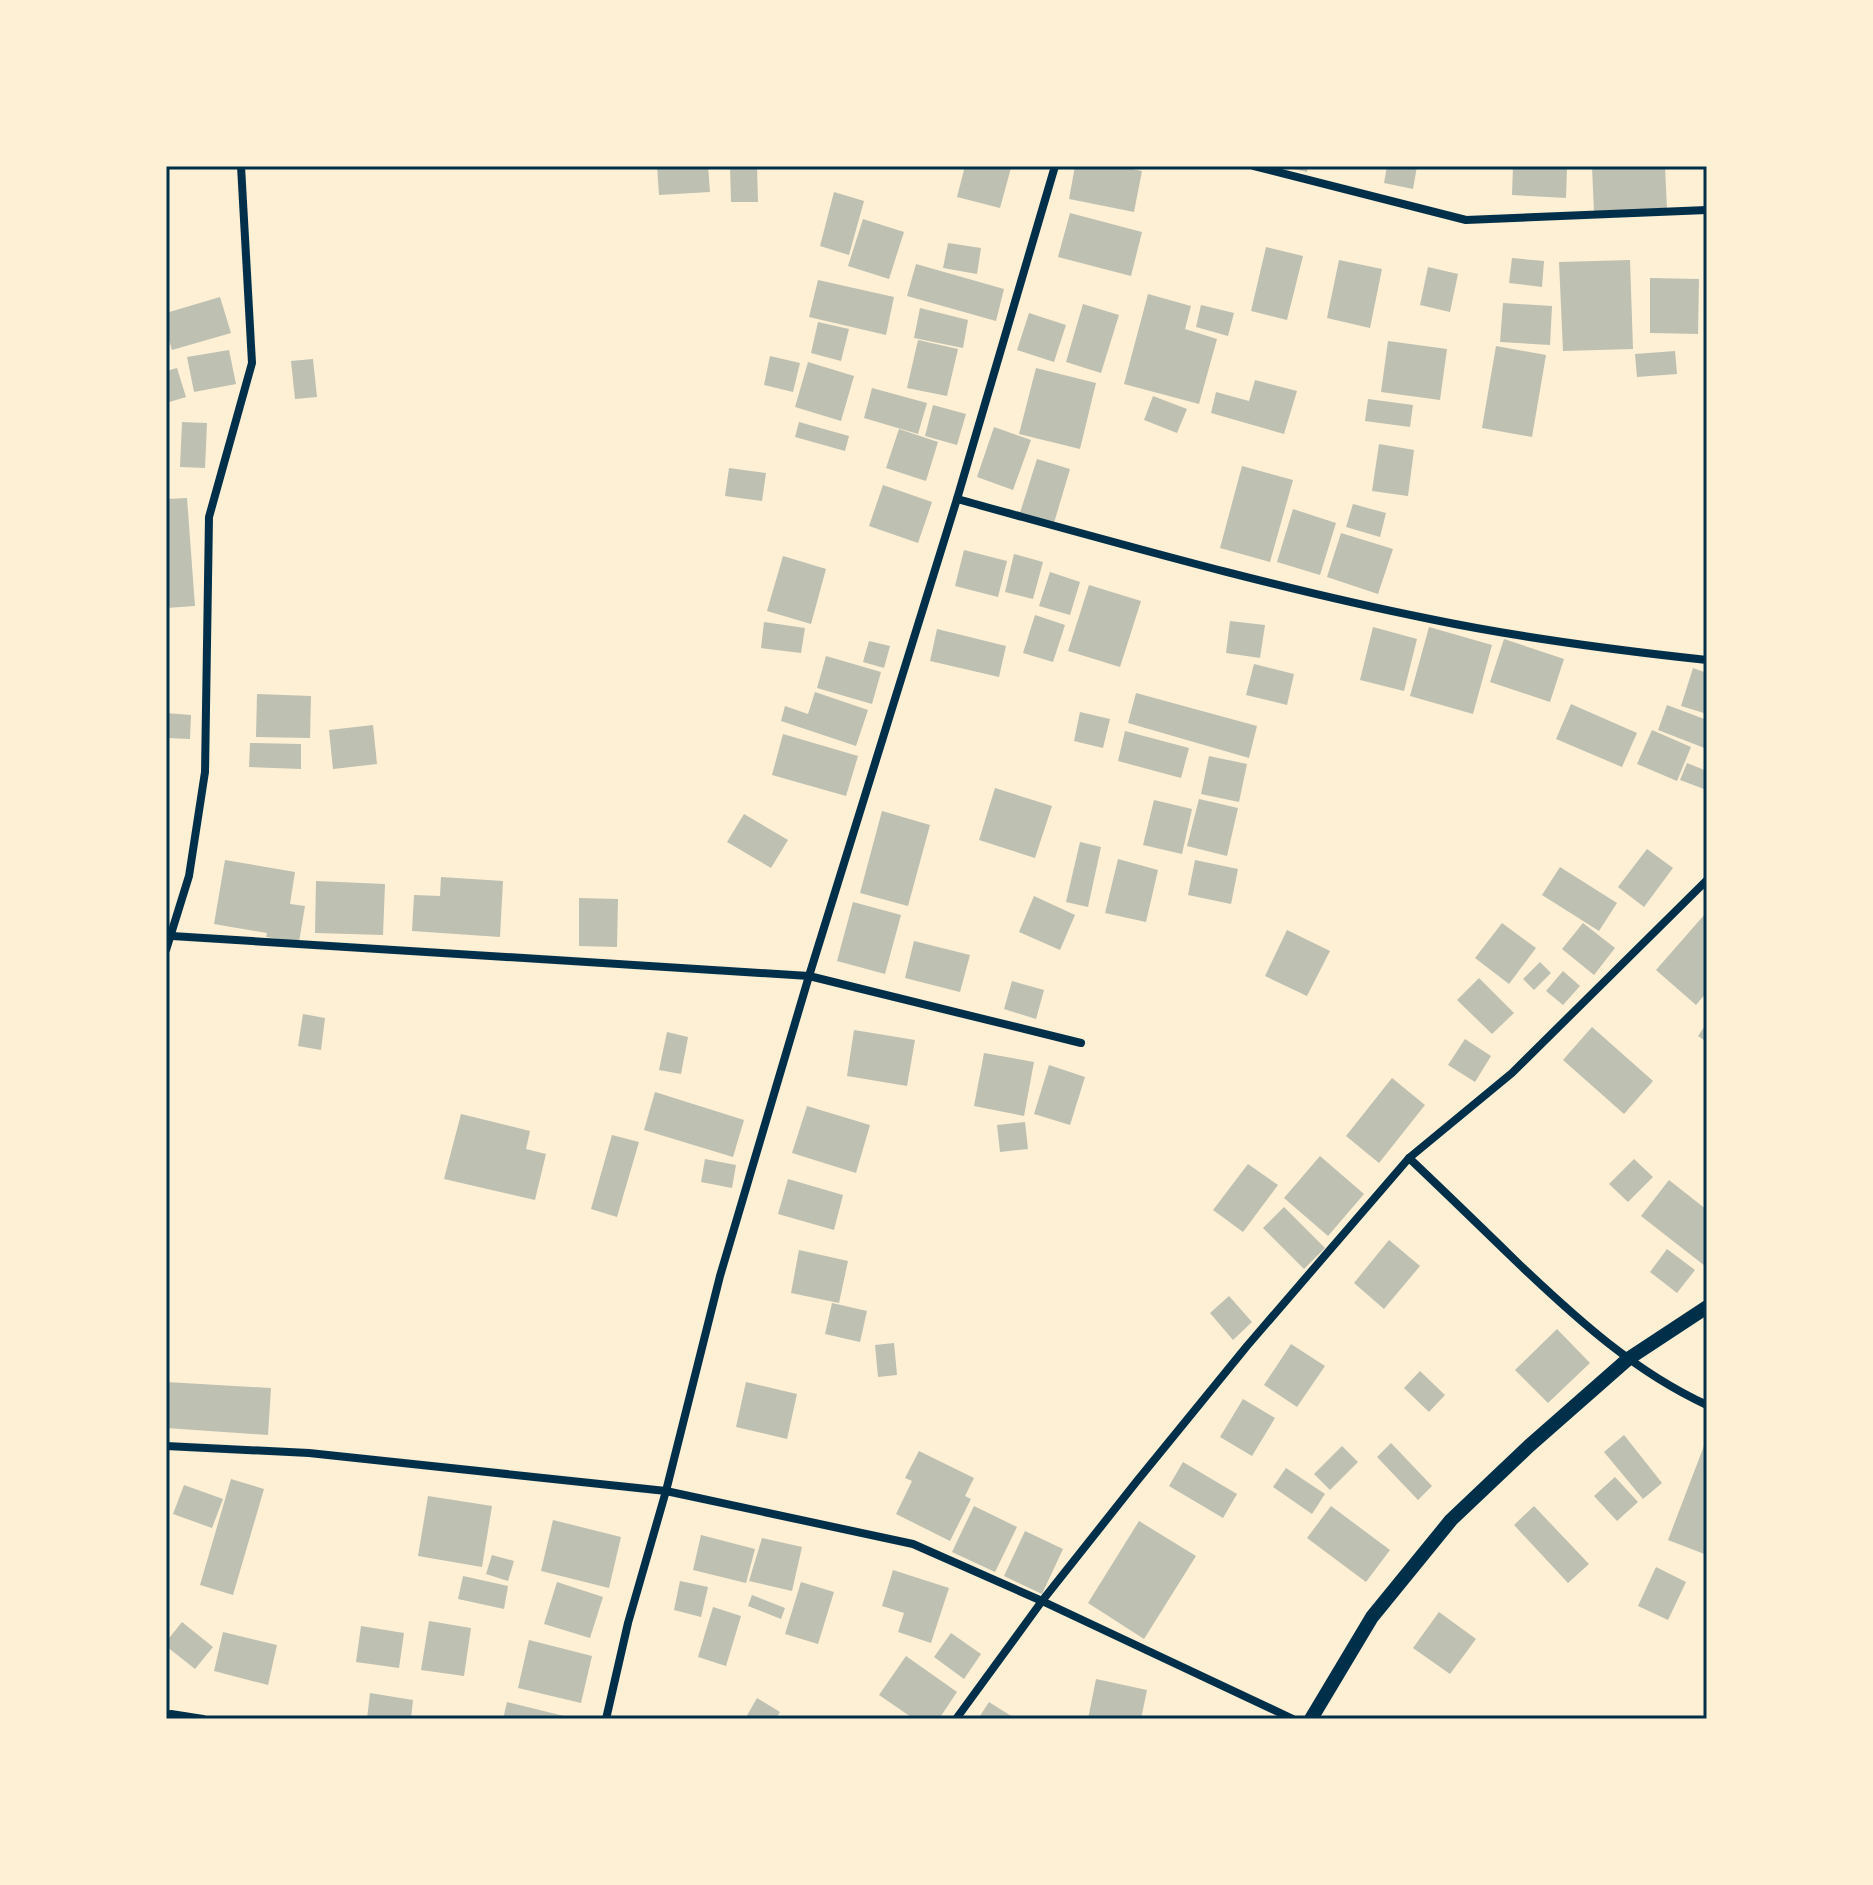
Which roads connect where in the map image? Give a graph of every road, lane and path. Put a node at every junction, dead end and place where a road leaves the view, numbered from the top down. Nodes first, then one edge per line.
1 (241, 166) edge
2 (1055, 166) edge
3 (1254, 166) edge
4 (1707, 210) edge
5 (957, 499) junction
6 (1707, 660) edge
7 (1707, 880) edge
8 (172, 936) junction
9 (166, 950) edge
10 (809, 976) junction
11 (1081, 1043) dead end
12 (1409, 1158) junction
13 (1707, 1307) edge
14 (1628, 1359) junction
15 (1707, 1405) edge
16 (166, 1446) edge
17 (666, 1491) junction
18 (1042, 1601) junction
19 (171, 1717) edge
20 (203, 1719) edge
21 (606, 1719) edge
22 (956, 1719) edge
23 (1293, 1719) edge
24 (1311, 1719) edge

1 - 8 street
2 - 5 street
3 - 4 street
5 - 6 street
5 - 10 street
7 - 12 street
8 - 9 street
8 - 10 street
10 - 11 street
10 - 17 street
12 - 14 street
12 - 18 street
13 - 14 street
14 - 15 street
14 - 24 street
16 - 17 street
17 - 18 street
17 - 21 street
18 - 22 street
18 - 23 street
19 - 20 street

